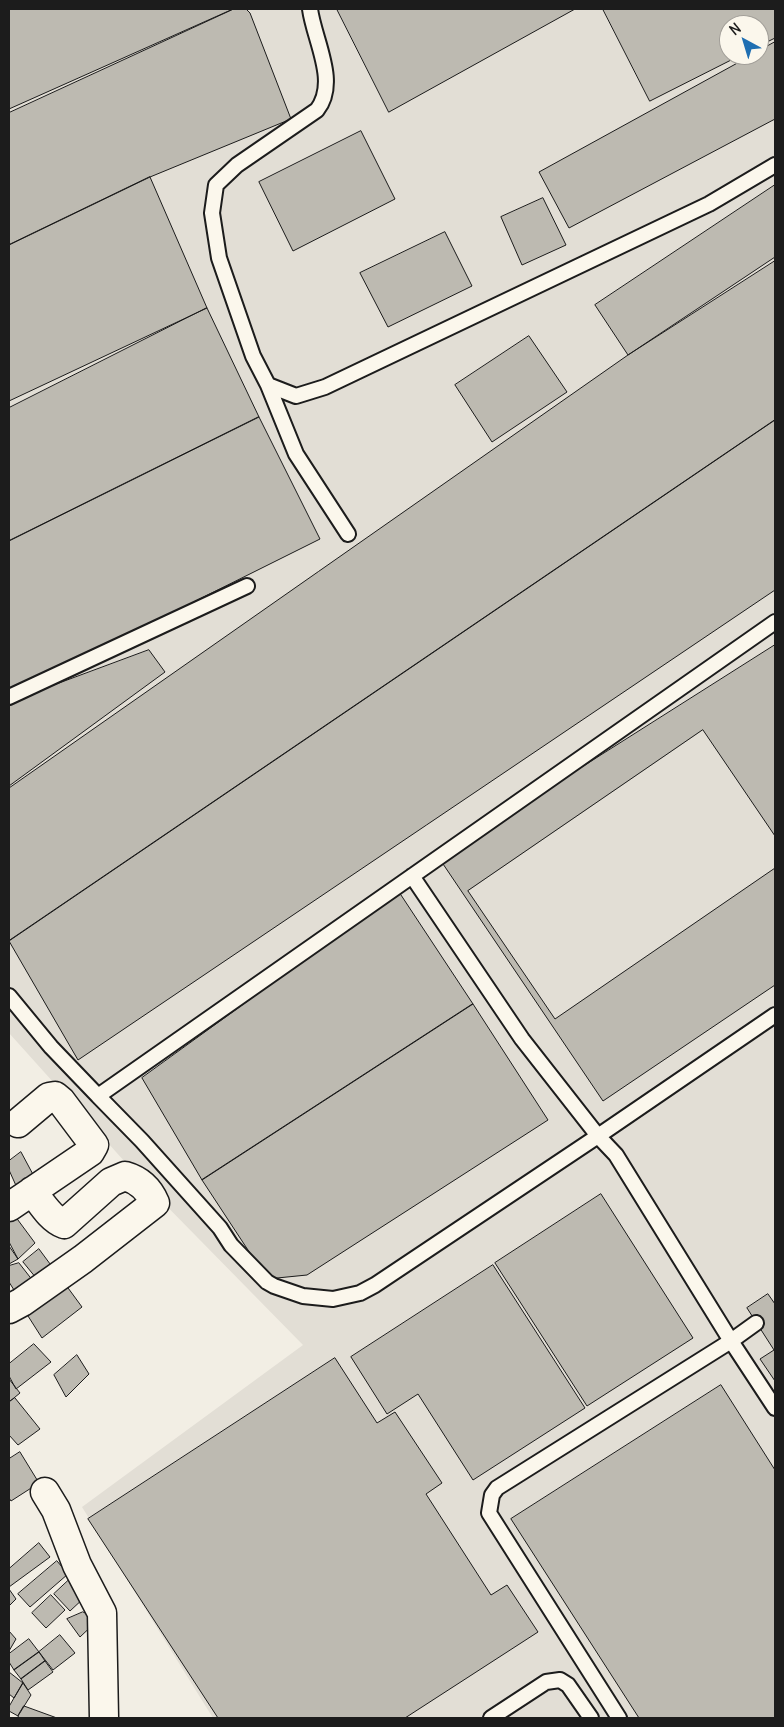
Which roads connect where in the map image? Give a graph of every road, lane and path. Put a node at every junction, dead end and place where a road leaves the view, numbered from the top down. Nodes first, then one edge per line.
1 (310, 9) edge
2 (775, 165) edge
3 (268, 385) junction
4 (348, 534) dead end
5 (247, 586) dead end
6 (775, 622) edge
7 (9, 697) edge
8 (412, 876) junction
9 (9, 996) edge
10 (775, 1015) edge
11 (98, 1096) junction
12 (12, 1122) edge
13 (598, 1136) junction
14 (32, 1191) junction
15 (9, 1207) edge
16 (9, 1309) edge
17 (756, 1323) dead end
18 (731, 1341) junction
19 (775, 1408) edge
20 (45, 1492) dead end
21 (104, 1718) edge
22 (491, 1718) edge
23 (591, 1718) edge
24 (619, 1718) edge

1 - 3 lane
2 - 3 lane
3 - 4 lane
5 - 7 lane
6 - 8 lane
8 - 11 lane
8 - 13 lane
9 - 11 lane
10 - 13 lane
11 - 13 lane
12 - 14 street
13 - 18 lane
14 - 15 street
14 - 16 street
17 - 18 lane
18 - 19 lane
18 - 24 lane
20 - 21 street
22 - 23 lane

